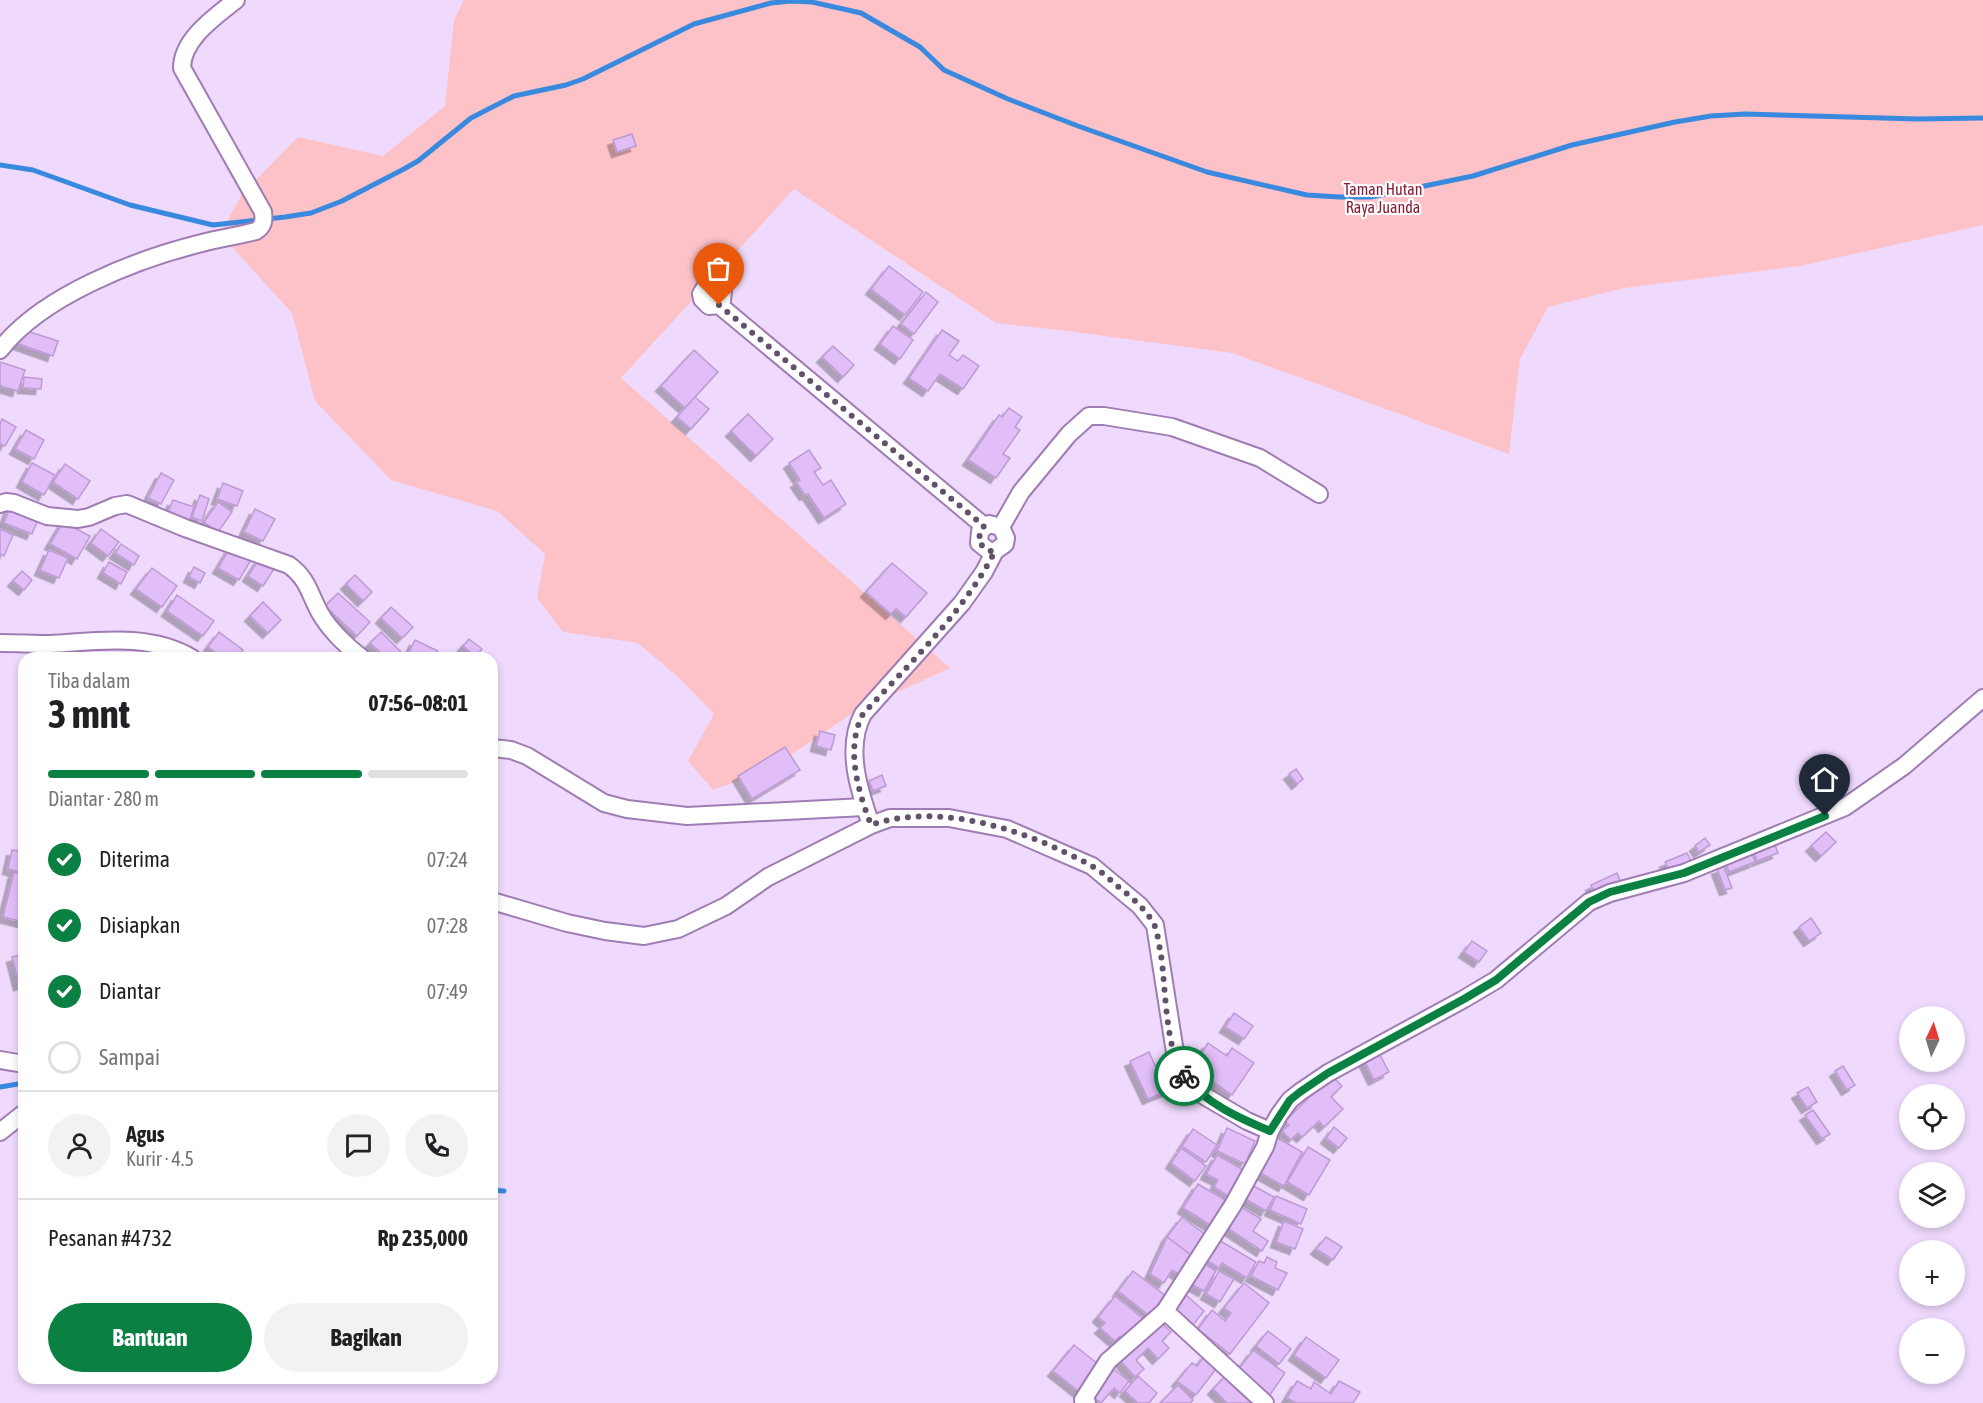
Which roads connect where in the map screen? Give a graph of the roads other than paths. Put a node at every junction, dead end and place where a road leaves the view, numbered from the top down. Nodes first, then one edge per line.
1 (236, 0) edge
2 (719, 305) dead end
3 (0, 350) edge
4 (1319, 494) dead end
5 (0, 504) edge
6 (984, 526) junction
7 (1001, 526) junction
8 (995, 551) junction
9 (0, 643) edge
10 (180, 652) edge
11 (356, 652) edge
12 (1983, 698) edge
13 (498, 749) edge
14 (864, 807) junction
15 (871, 825) junction
16 (498, 903) edge
17 (0, 1060) edge
18 (18, 1063) edge
19 (18, 1118) edge
20 (1270, 1131) junction
21 (0, 1132) edge
22 (1165, 1311) junction
23 (1087, 1403) edge
24 (1264, 1403) edge

1 - 3 street
2 - 6 street
4 - 7 street
5 - 11 street
6 - 7 street
6 - 8 street
7 - 8 street
8 - 14 street
9 - 10 street
12 - 20 street
13 - 14 street
14 - 15 street
15 - 16 street
15 - 20 street
17 - 18 street
19 - 21 street
20 - 22 street
22 - 23 street
22 - 24 street

